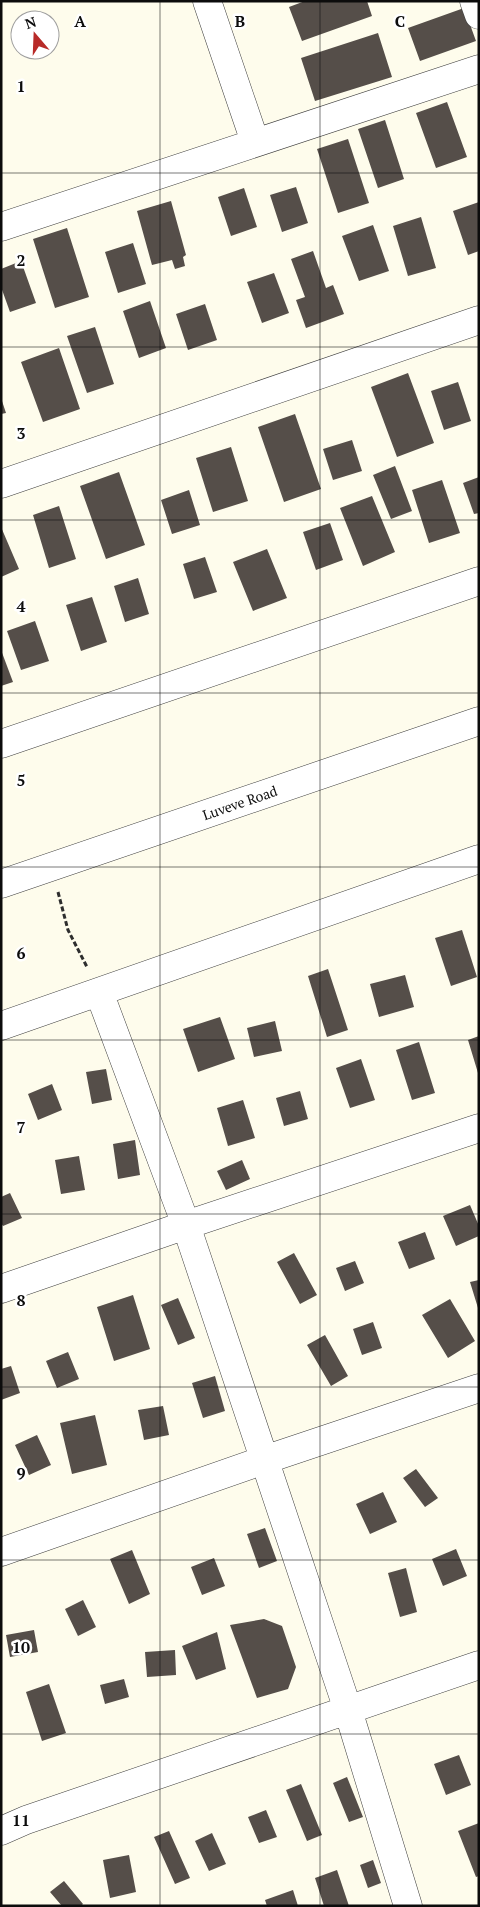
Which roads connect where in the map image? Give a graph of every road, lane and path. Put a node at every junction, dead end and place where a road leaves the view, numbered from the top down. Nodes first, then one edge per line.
1 (207, 1) edge
2 (474, 1) edge
3 (479, 15) edge
4 (479, 69) edge
5 (255, 142) junction
6 (1, 228) edge
7 (479, 320) edge
8 (1, 484) edge
9 (479, 582) edge
10 (479, 721) edge
11 (1, 744) edge
12 (479, 859) edge
13 (51, 867) junction
14 (1, 884) edge
15 (99, 992) junction
16 (1, 1026) edge
17 (479, 1128) edge
18 (186, 1224) junction
19 (1, 1289) edge
20 (479, 1388) edge
21 (264, 1460) junction
22 (1, 1552) edge
23 (479, 1665) edge
24 (348, 1710) junction
25 (1, 1831) edge
26 (408, 1906) edge

1 - 5 street
2 - 3 street
4 - 5 street
5 - 6 street
7 - 8 street
9 - 11 street
10 - 13 street, Luveve Road
12 - 15 street
13 - 14 street, Luveve Road
13 - 15 path
15 - 16 street
15 - 18 street
17 - 18 street
18 - 19 street
18 - 21 street
20 - 21 street
21 - 22 street
21 - 24 street
23 - 24 street
24 - 25 street
24 - 26 street

